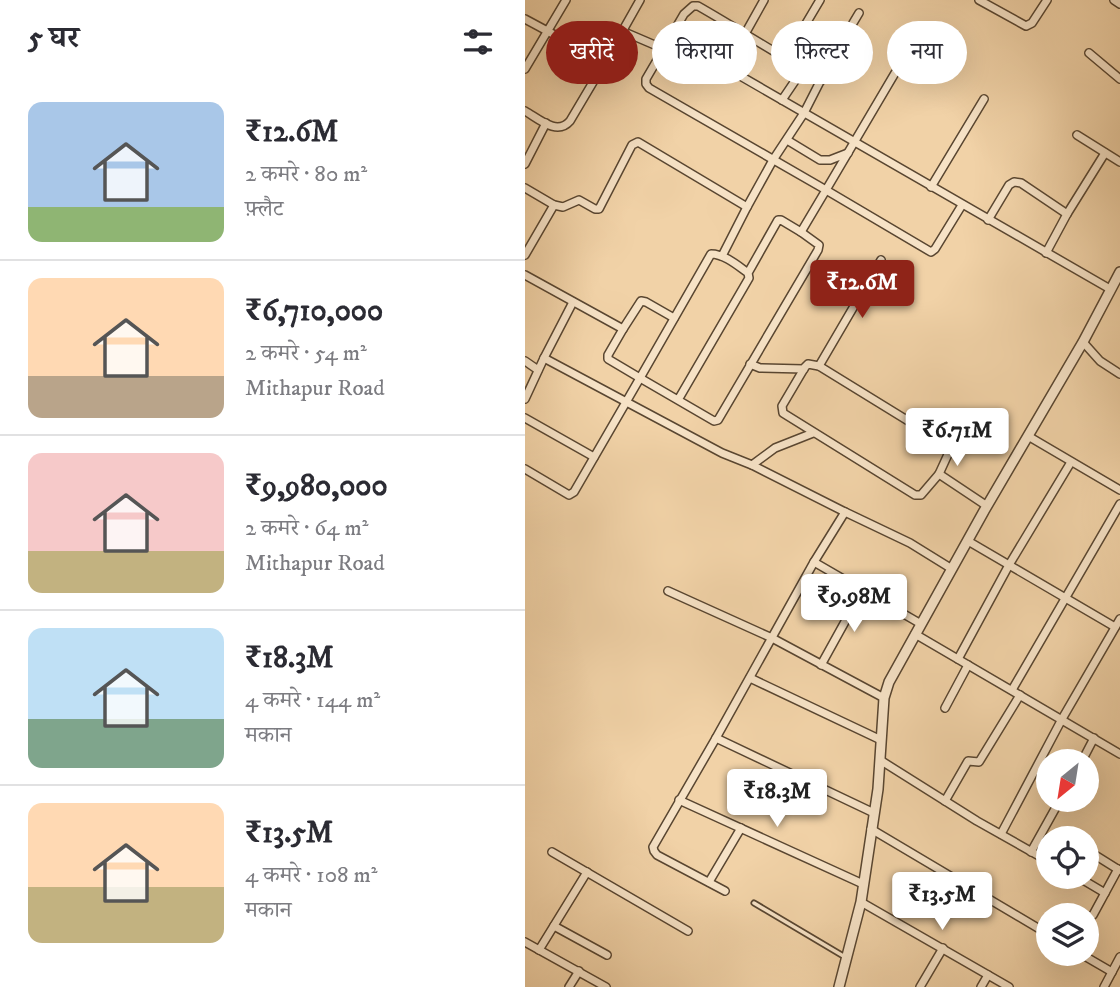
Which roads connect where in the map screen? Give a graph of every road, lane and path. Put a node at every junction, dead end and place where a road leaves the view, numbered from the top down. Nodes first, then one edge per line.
1 (566, 0) edge
2 (640, 0) edge
3 (764, 0) edge
4 (820, 0) edge
5 (979, 0) edge
6 (1047, 0) edge
7 (1114, 0) edge
8 (1120, 4) edge
9 (859, 13) dead end
10 (525, 19) edge
11 (553, 21) edge
12 (628, 21) edge
13 (680, 21) edge
14 (723, 21) edge
15 (752, 21) edge
16 (808, 21) edge
17 (854, 21) edge
18 (546, 30) edge
19 (546, 33) edge
20 (1089, 53) dead end
21 (525, 69) edge
22 (652, 69) edge
23 (1120, 79) edge
24 (592, 84) edge
25 (754, 84) edge
26 (793, 84) edge
27 (820, 84) edge
28 (889, 84) edge
29 (984, 99) dead end
30 (782, 100) junction
31 (525, 111) edge
32 (804, 113) junction
33 (546, 123) junction
34 (1077, 135) dead end
35 (787, 140) junction
36 (855, 142) junction
37 (848, 152) junction
38 (1105, 153) junction
39 (773, 160) junction
40 (1120, 162) edge
41 (525, 163) edge
42 (931, 187) junction
43 (525, 188) edge
44 (826, 190) junction
45 (554, 205) junction
46 (962, 205) junction
47 (747, 207) junction
48 (1067, 214) junction
49 (988, 220) junction
50 (801, 232) junction
51 (1046, 253) junction
52 (525, 255) edge
53 (722, 256) junction
54 (881, 260) dead end
55 (1120, 272) edge
56 (748, 273) junction
57 (525, 275) edge
58 (1110, 289) junction
59 (573, 302) junction
60 (674, 318) junction
61 (623, 329) junction
62 (1083, 342) junction
63 (544, 358) junction
64 (525, 361) edge
65 (750, 364) junction
66 (820, 366) junction
67 (804, 369) junction
68 (538, 370) junction
69 (1120, 374) edge
70 (639, 378) junction
71 (525, 399) edge
72 (678, 400) junction
73 (627, 401) junction
74 (525, 418) edge
75 (813, 433) junction
76 (1028, 436) junction
77 (594, 457) junction
78 (1071, 462) junction
79 (751, 465) junction
80 (525, 469) edge
81 (939, 474) junction
82 (1120, 491) edge
83 (1120, 503) edge
84 (987, 506) junction
85 (845, 512) junction
86 (968, 541) junction
87 (814, 562) junction
88 (1009, 565) junction
89 (952, 569) junction
90 (668, 591) dead end
91 (862, 591) junction
92 (1065, 597) junction
93 (1120, 618) edge
94 (921, 624) junction
95 (1115, 626) junction
96 (915, 634) junction
97 (772, 638) junction
98 (958, 659) junction
99 (821, 665) junction
100 (968, 665) junction
101 (750, 678) junction
102 (1016, 693) junction
103 (884, 698) junction
104 (945, 708) dead end
105 (1062, 719) junction
106 (716, 738) junction
107 (1094, 738) junction
108 (881, 740) junction
109 (1088, 749) edge
110 (1120, 754) edge
111 (880, 760) junction
112 (679, 800) junction
113 (945, 801) junction
114 (1053, 812) edge
115 (874, 813) junction
116 (741, 828) junction
117 (871, 829) junction
118 (1000, 834) junction
119 (552, 852) dead end
120 (1031, 852) junction
121 (1036, 855) edge
122 (1099, 858) edge
123 (1119, 870) edge
124 (587, 872) junction
125 (709, 882) junction
126 (863, 884) junction
127 (1099, 889) edge
128 (725, 891) dead end
129 (1105, 892) junction
130 (861, 902) junction
131 (754, 903) dead end
132 (1099, 904) edge
133 (554, 926) junction
134 (1036, 927) edge
135 (688, 931) dead end
136 (525, 942) edge
137 (943, 948) junction
138 (539, 950) junction
139 (607, 956) dead end
140 (1120, 957) edge
141 (846, 958) junction
142 (1099, 964) edge
143 (579, 971) junction
144 (1112, 972) junction
145 (988, 975) junction
146 (569, 987) edge
147 (606, 987) edge
148 (839, 987) edge
149 (921, 987) edge
150 (981, 987) edge
151 (1009, 987) edge
152 (1104, 987) edge

1 - 11 street
2 - 12 street
3 - 15 street
4 - 16 street
5 - 6 street
7 - 8 street
9 - 17 street
10 - 18 street
13 - 14 street
19 - 21 street
20 - 23 street
22 - 39 street
24 - 33 street
25 - 30 street
26 - 30 street
27 - 32 street
28 - 36 street
29 - 42 street
30 - 32 street
31 - 33 street
32 - 35 street
32 - 36 street
33 - 41 street
34 - 38 street
35 - 37 street
35 - 39 street
36 - 37 street
36 - 42 street
37 - 44 street
38 - 40 street
38 - 48 street
39 - 44 street
39 - 47 street
42 - 46 street
43 - 45 street
44 - 46 street
44 - 50 street
45 - 47 street
45 - 52 street
46 - 49 street
47 - 53 street
48 - 49 street
48 - 51 street
49 - 51 street
50 - 56 street
50 - 65 street
51 - 58 street
53 - 56 street
53 - 60 street
54 - 66 street
55 - 58 street
56 - 72 street
57 - 59 street
58 - 62 street
59 - 61 street
59 - 63 street
60 - 61 street
60 - 70 street
61 - 70 street
62 - 69 street
62 - 76 street
63 - 68 street
63 - 73 street
64 - 68 street
65 - 67 street
65 - 72 street
66 - 67 street
66 - 81 street
67 - 75 street
68 - 71 street
70 - 72 street
70 - 73 street
73 - 77 street
73 - 79 street
74 - 77 street
75 - 79 street
75 - 81 street
76 - 78 street
76 - 84 street
77 - 80 street
78 - 82 street
78 - 88 street
79 - 85 street
81 - 84 street
83 - 92 street
84 - 86 street
85 - 87 street
85 - 89 street
86 - 88 street
86 - 89 street
87 - 91 street
87 - 97 street
88 - 92 street
88 - 98 street
89 - 94 street
90 - 97 street
91 - 94 street
91 - 99 street
92 - 95 street
92 - 102 street
93 - 95 street
94 - 96 street
95 - 105 street
96 - 98 street
96 - 103 street
97 - 99 street
97 - 101 street
98 - 100 street
99 - 103 street
100 - 102 street
100 - 104 street
101 - 106 street
101 - 108 street
102 - 105 street
102 - 113 street
103 - 108 street
105 - 107 street
105 - 118 street
106 - 112 street
106 - 115 street
107 - 109 street
107 - 110 street
108 - 111 street
111 - 113 street
111 - 115 street
112 - 116 street
112 - 125 street
113 - 118 street
114 - 120 street
115 - 117 street
116 - 125 street
116 - 126 street
117 - 126 street
117 - 134 street
118 - 120 street
119 - 124 street
120 - 121 street
122 - 123 street
123 - 129 street
124 - 133 street
124 - 135 street
125 - 128 street
126 - 130 street
127 - 129 street
129 - 132 street
130 - 137 street
130 - 141 street
131 - 141 lane
133 - 138 street
133 - 139 street
136 - 138 street
137 - 145 street
137 - 149 street
138 - 143 street
140 - 144 street
141 - 148 street
142 - 144 street
143 - 146 street
143 - 147 street
144 - 152 street
145 - 150 street
145 - 151 street

